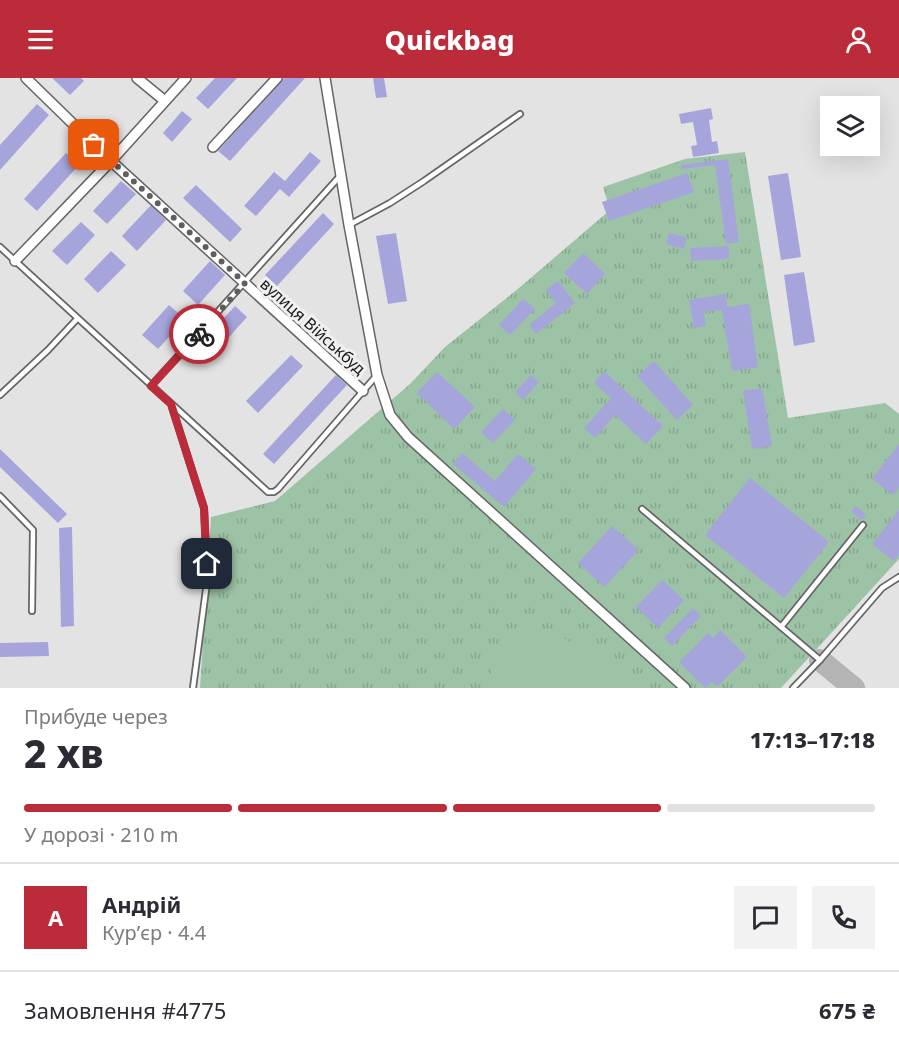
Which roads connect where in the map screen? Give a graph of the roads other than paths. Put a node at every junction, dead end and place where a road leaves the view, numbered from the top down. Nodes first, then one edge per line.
1 (26, 78) edge
2 (137, 78) edge
3 (186, 78) edge
4 (276, 78) edge
5 (325, 78) edge
6 (165, 101) junction
7 (520, 114) dead end
8 (213, 147) dead end
9 (111, 161) junction
10 (341, 176) junction
11 (349, 225) junction
12 (0, 247) edge
13 (15, 261) junction
14 (245, 283) junction
15 (77, 319) junction
16 (377, 375) junction
17 (151, 386) junction
18 (363, 391) junction
19 (0, 395) edge
20 (171, 404) junction
21 (0, 496) edge
22 (642, 509) dead end
23 (863, 525) dead end
24 (899, 577) edge
25 (32, 611) dead end
26 (782, 627) junction
27 (820, 660) junction
28 (194, 688) edge
29 (685, 688) edge
30 (794, 688) edge

1 - 9 street, вулиця Військбуд
2 - 6 street
3 - 6 street
4 - 8 street
5 - 10 street
6 - 9 street
7 - 11 lane
9 - 13 street
9 - 14 street, вулиця Військбуд
10 - 11 street
10 - 14 lane
11 - 16 street
12 - 13 lane
13 - 15 lane
14 - 17 lane
14 - 18 street, вулиця Військбуд
15 - 17 lane
15 - 19 lane
16 - 18 lane
16 - 29 street
17 - 20 lane
18 - 20 lane
20 - 28 lane
21 - 25 lane
22 - 26 lane
23 - 26 lane
24 - 27 lane
26 - 27 lane
27 - 30 lane

